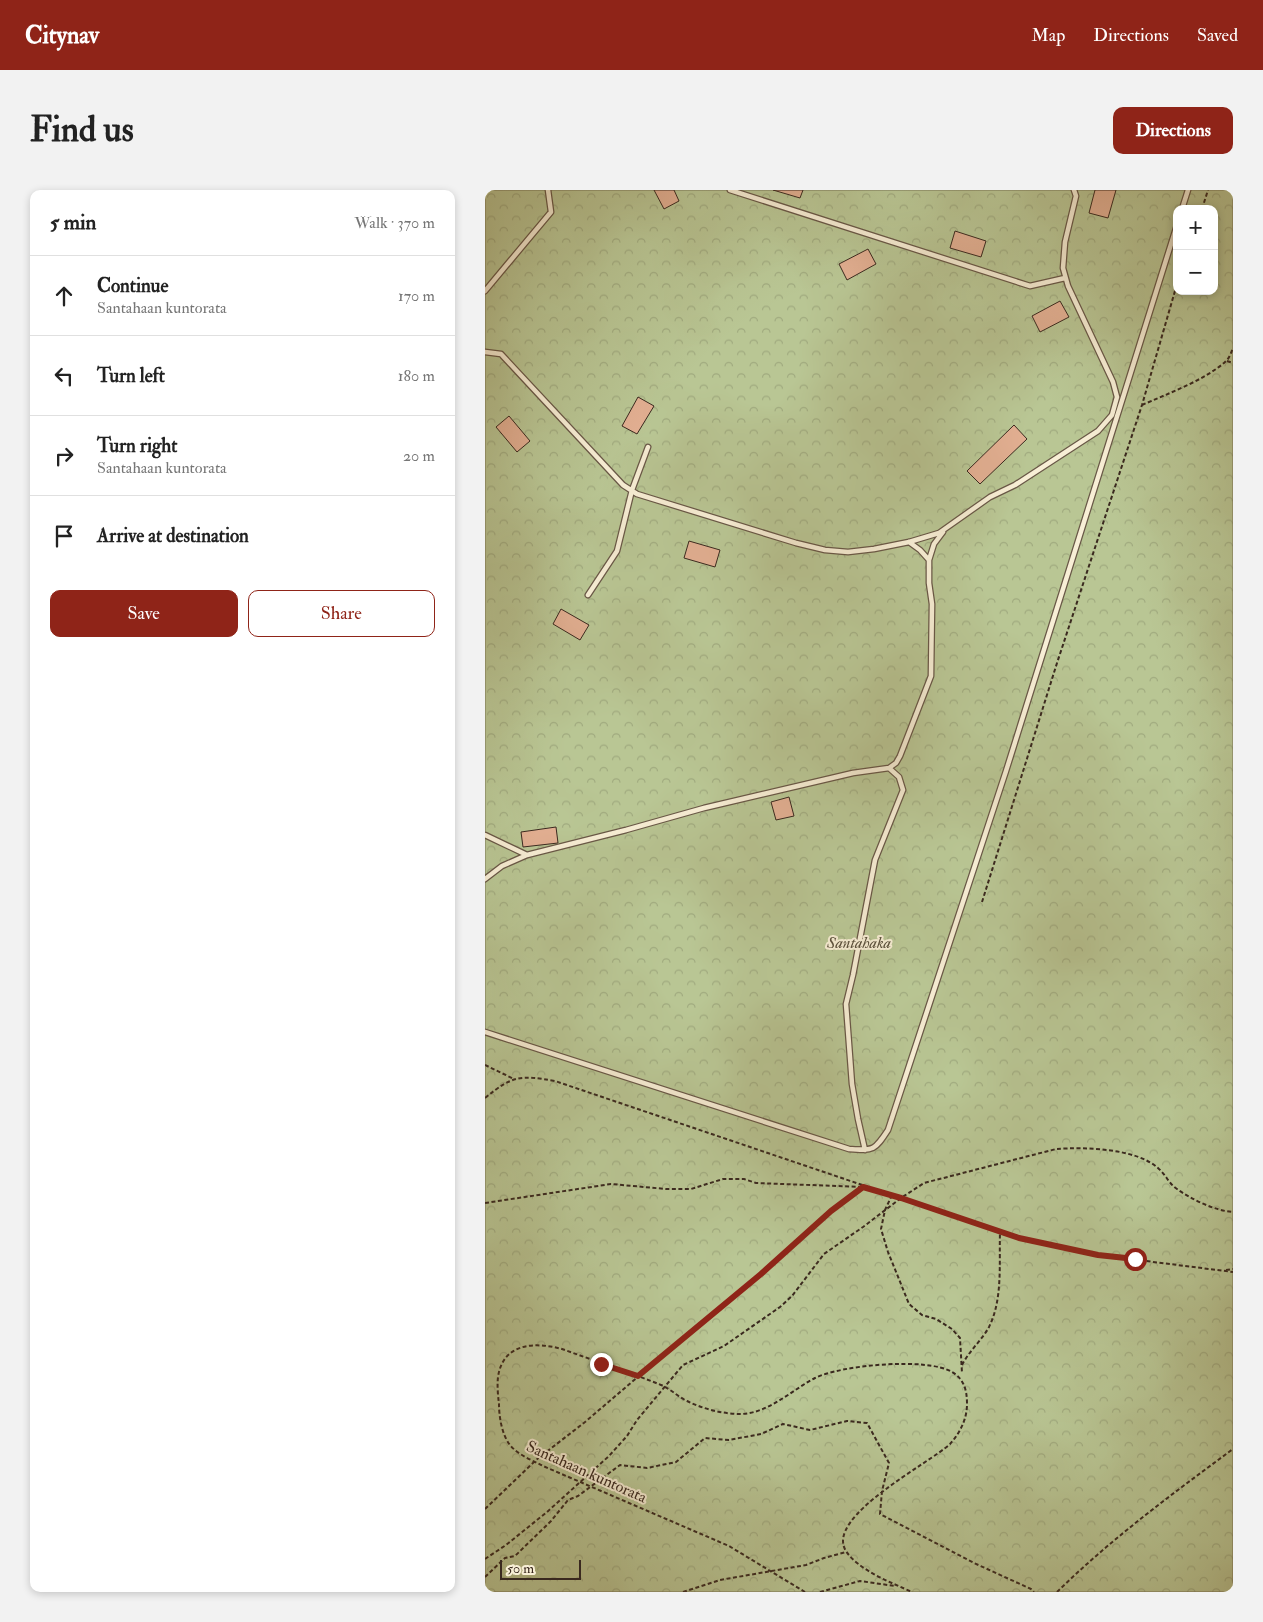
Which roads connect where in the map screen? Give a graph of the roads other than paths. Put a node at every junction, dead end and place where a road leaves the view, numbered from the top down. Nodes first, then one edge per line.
1 (548, 190) edge
2 (730, 190) edge
3 (1074, 190) edge
4 (1187, 190) edge
5 (1183, 205) edge
6 (1173, 238) edge
7 (1065, 278) junction
8 (485, 291) edge
9 (485, 352) edge
10 (648, 447) dead end
11 (632, 490) junction
12 (945, 529) junction
13 (909, 542) junction
14 (929, 560) junction
15 (588, 594) dead end
16 (889, 768) junction
17 (485, 834) edge
18 (527, 854) junction
19 (485, 879) edge
20 (485, 1032) edge
21 (865, 1150) junction

1 - 8 lane
2 - 7 lane
3 - 7 lane
4 - 5 lane
6 - 21 lane
7 - 12 lane
9 - 11 lane
10 - 11 lane
11 - 13 lane
11 - 15 lane
12 - 13 lane
12 - 14 lane
13 - 14 lane
14 - 16 lane
16 - 18 lane
16 - 21 lane
17 - 18 lane
18 - 19 lane
20 - 21 lane

